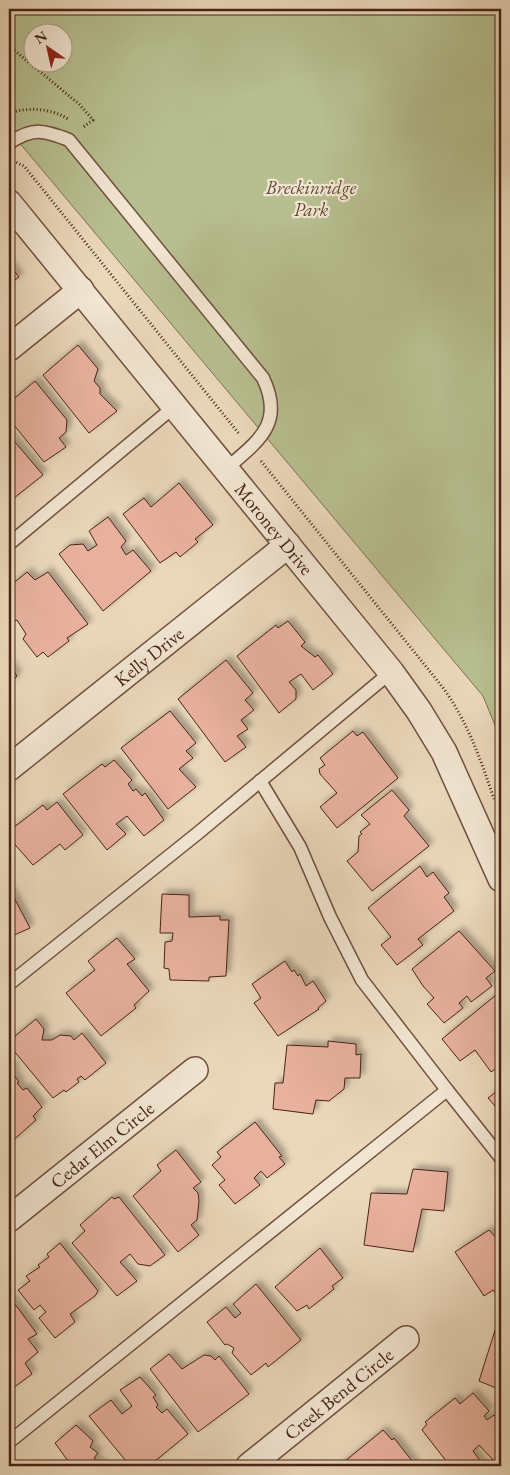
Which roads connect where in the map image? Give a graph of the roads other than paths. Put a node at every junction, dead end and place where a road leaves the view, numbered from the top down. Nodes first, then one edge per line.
1 (9, 143) edge
2 (9, 203) edge
3 (81, 290) junction
4 (9, 348) edge
5 (175, 406) junction
6 (226, 469) junction
7 (9, 544) edge
8 (288, 545) junction
9 (391, 672) junction
10 (9, 768) edge
11 (260, 781) junction
12 (501, 879) edge
13 (9, 984) edge
14 (195, 1070) dead end
15 (447, 1090) junction
16 (501, 1158) edge
17 (9, 1219) edge
18 (406, 1339) dead end
19 (9, 1442) edge
20 (249, 1466) edge

1 - 6 lane
2 - 3 street, Moroney Drive
3 - 4 street
3 - 5 street, Moroney Drive
5 - 6 street, Moroney Drive
5 - 7 lane
6 - 8 street, Moroney Drive
8 - 9 street, Moroney Drive
8 - 10 street, Kelly Drive
9 - 11 lane
9 - 12 street, Moroney Drive
11 - 13 lane
11 - 15 lane
14 - 17 street, Cedar Elm Circle
15 - 16 lane
15 - 19 lane
18 - 20 street, Creek Bend Circle

